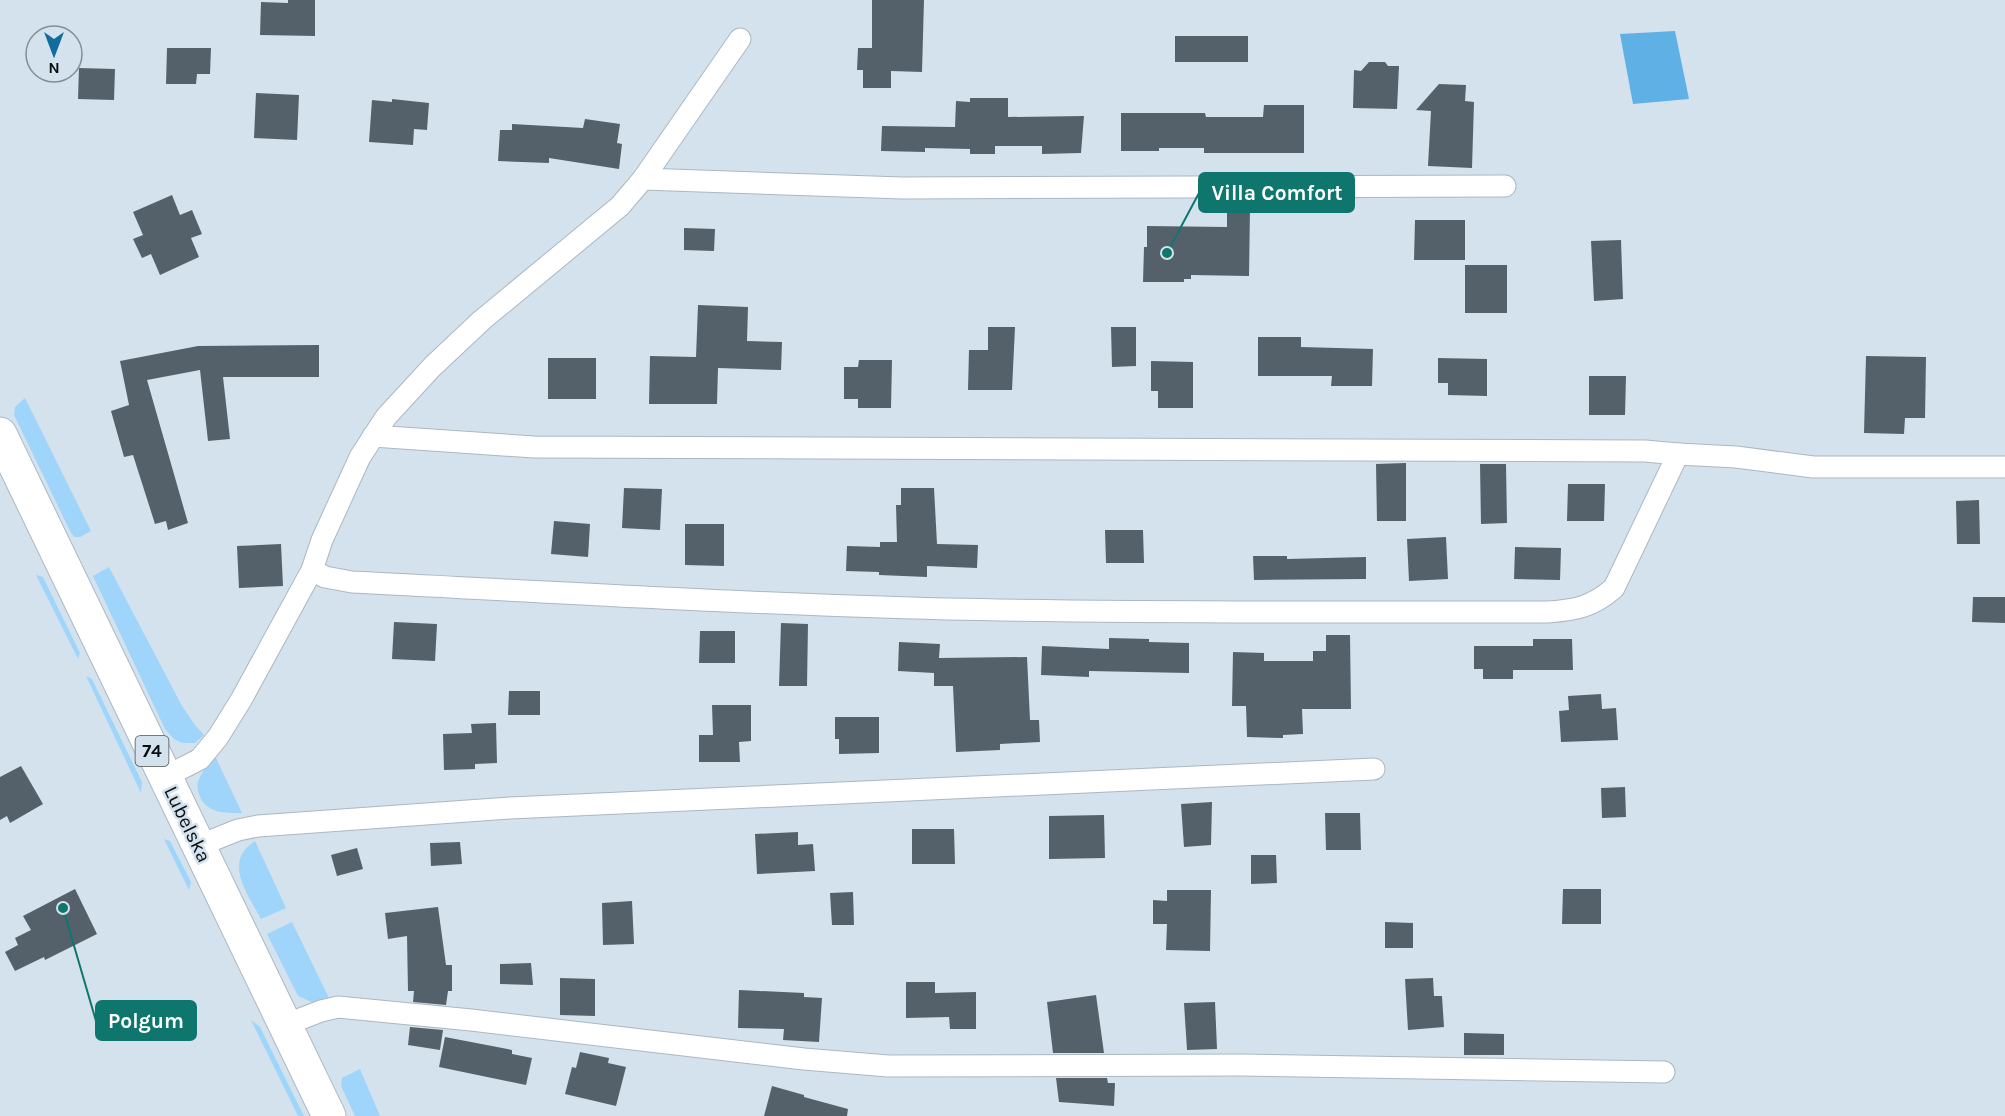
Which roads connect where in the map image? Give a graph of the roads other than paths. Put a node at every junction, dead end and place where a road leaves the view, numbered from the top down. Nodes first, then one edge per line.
1 (740, 39) dead end
2 (643, 179) junction
3 (1504, 186) dead end
4 (0, 434) edge
5 (373, 436) junction
6 (1678, 454) junction
7 (2005, 468) edge
8 (312, 570) junction
9 (1374, 769) dead end
10 (165, 777) junction
11 (198, 846) junction
12 (285, 1025) junction
13 (1664, 1072) dead end
14 (329, 1116) edge

1 - 2 street
2 - 3 street
2 - 5 street
4 - 10 main road, Lubelska / 74
5 - 6 street
5 - 8 street
6 - 7 street
6 - 8 street
8 - 10 street
9 - 11 street
10 - 11 main road, Lubelska / 74
11 - 12 main road, Lubelska / 74
12 - 13 street
12 - 14 main road, Lubelska / 74

